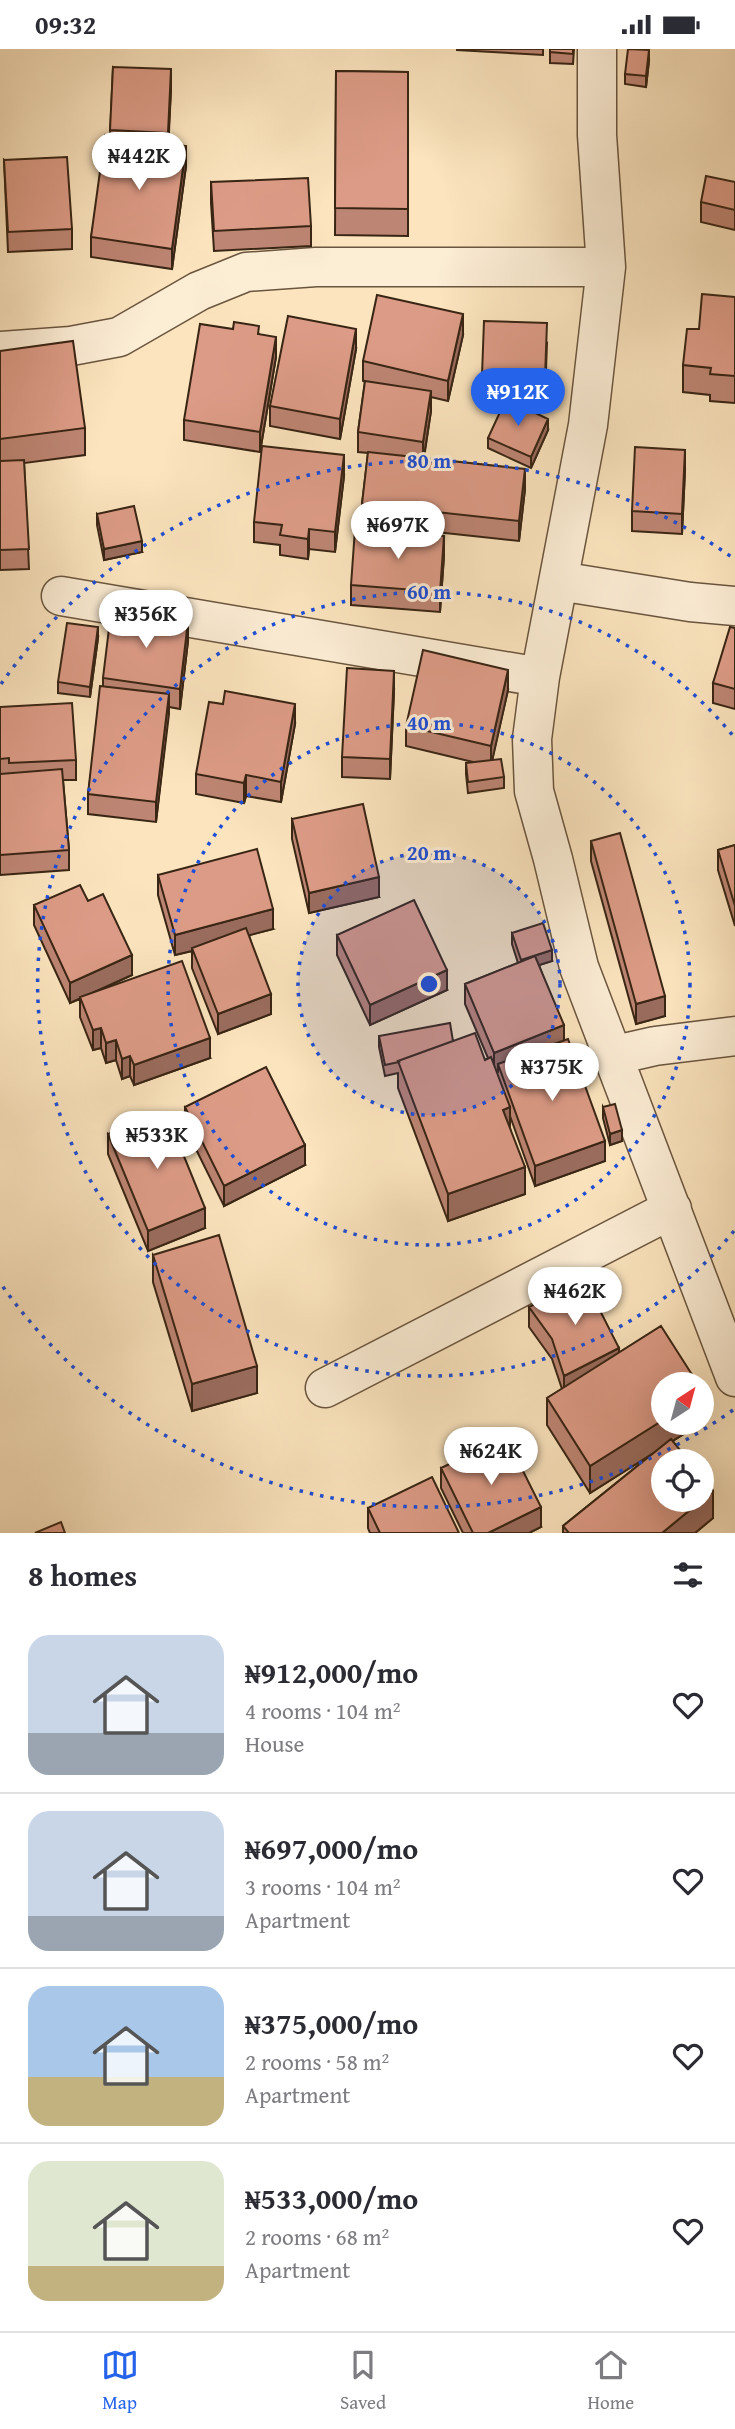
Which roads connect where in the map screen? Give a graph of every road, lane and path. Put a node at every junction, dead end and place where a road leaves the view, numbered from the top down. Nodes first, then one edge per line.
1 (597, 49) edge
2 (606, 267) junction
3 (0, 351) edge
4 (559, 581) junction
5 (61, 596) dead end
6 (735, 606) edge
7 (540, 677) junction
8 (735, 1036) edge
9 (611, 1056) junction
10 (672, 1209) junction
11 (735, 1377) edge
12 (325, 1388) dead end

1 - 2 street
2 - 3 street
2 - 4 street
4 - 6 street
4 - 7 street
5 - 7 street
7 - 9 street
8 - 9 street
9 - 10 street
10 - 11 street
10 - 12 street

